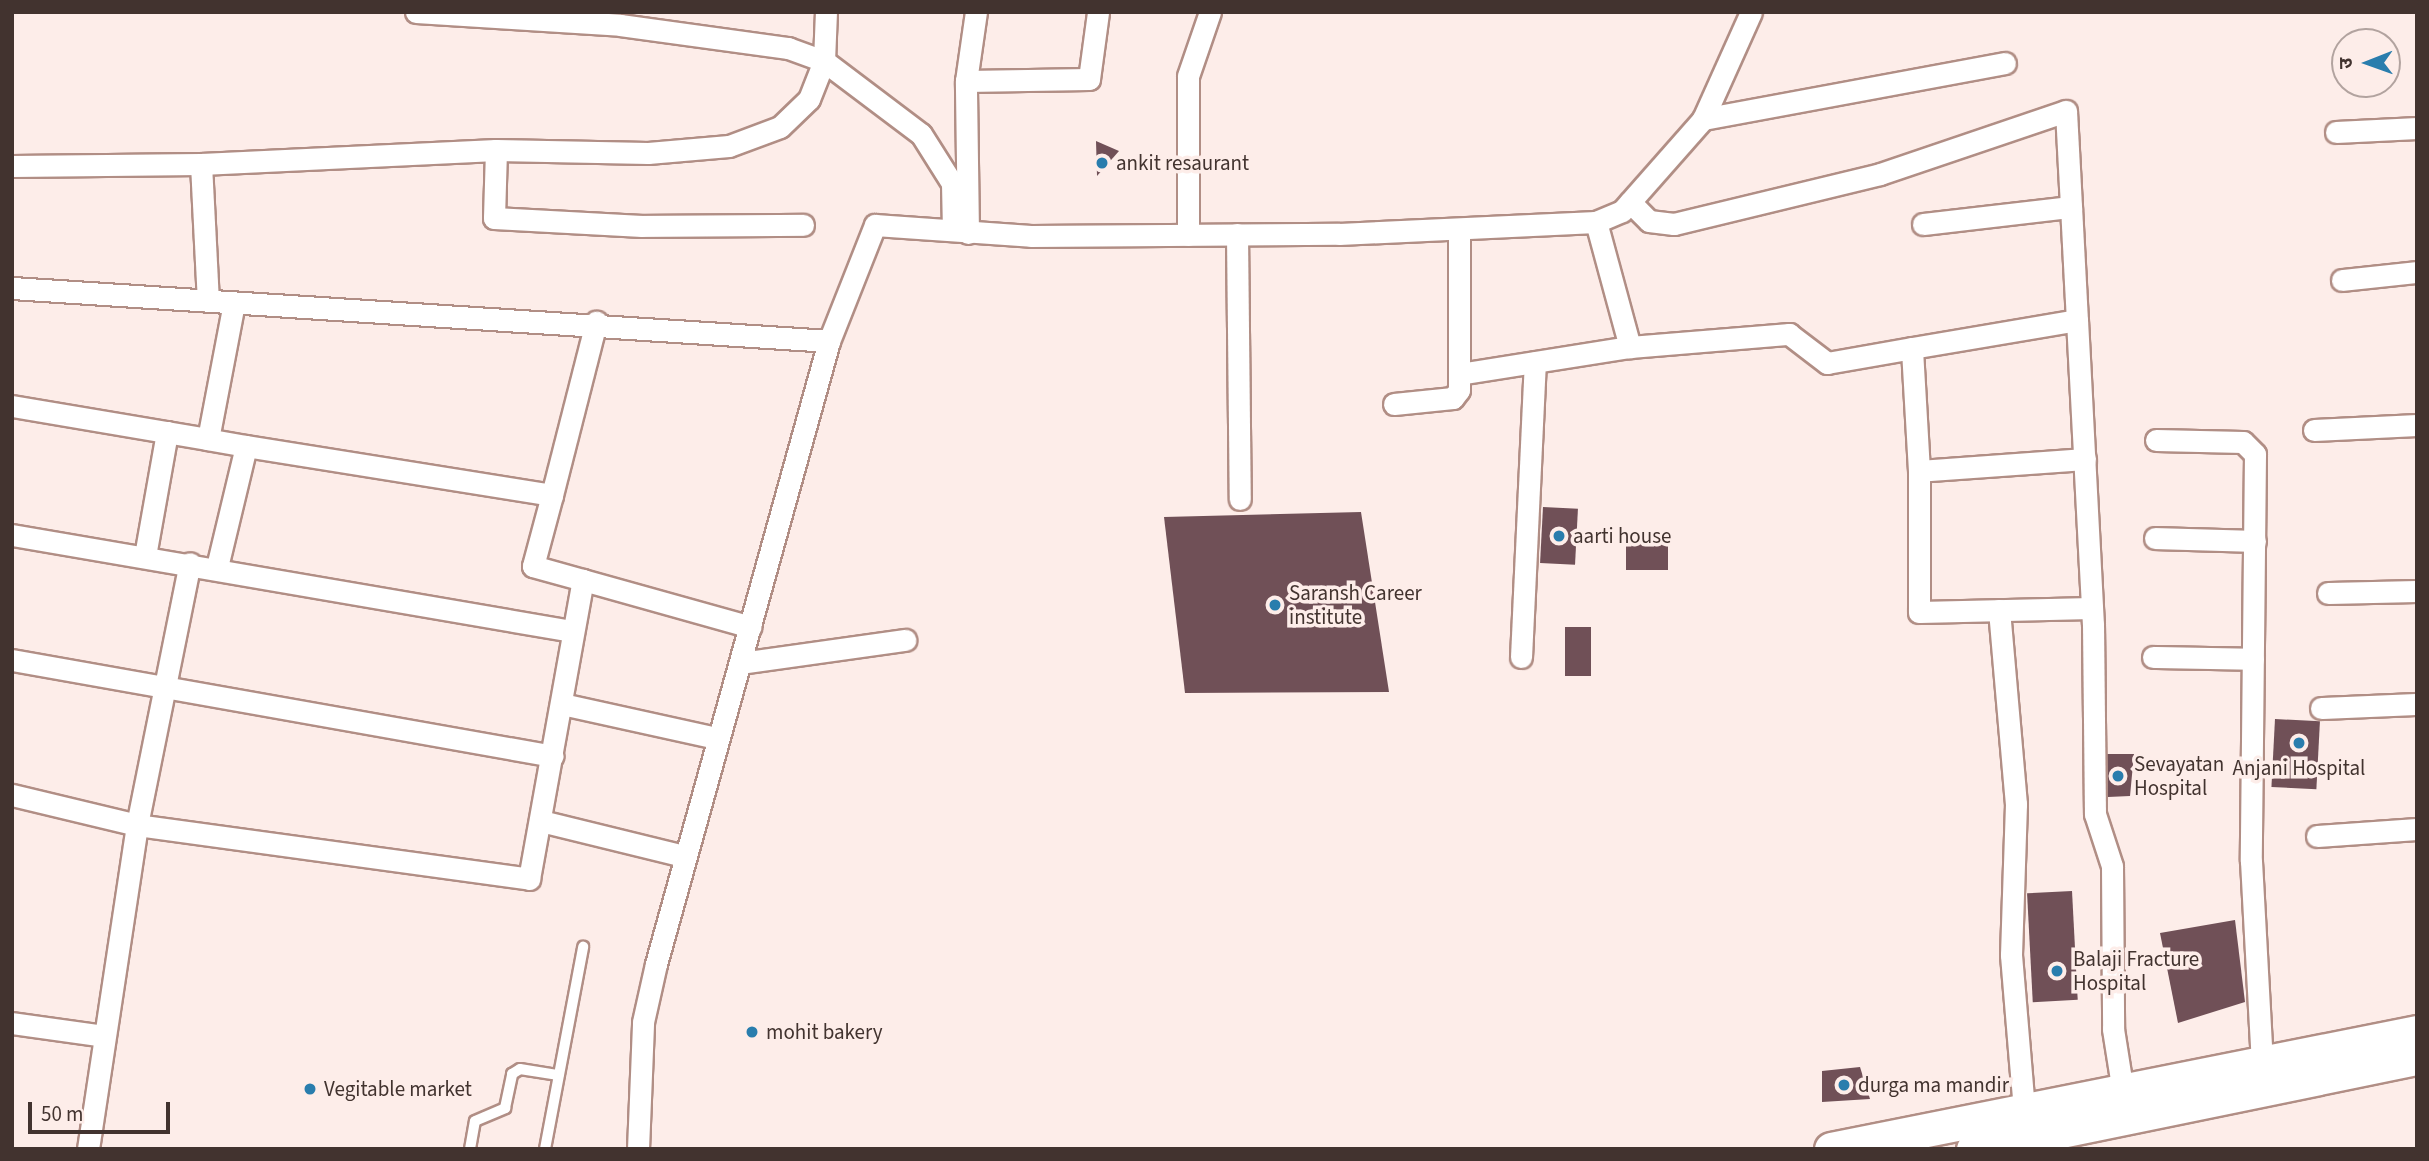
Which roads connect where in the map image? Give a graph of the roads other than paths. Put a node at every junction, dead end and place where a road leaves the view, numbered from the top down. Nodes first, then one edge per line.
1 (416, 12) edge
2 (826, 12) edge
3 (976, 12) edge
4 (1098, 12) edge
5 (1210, 12) edge
6 (1751, 12) edge
7 (517, 14) edge
8 (824, 61) junction
9 (2006, 63) dead end
10 (966, 81) junction
11 (1703, 119) junction
12 (2417, 128) edge
13 (2336, 132) dead end
14 (496, 150) junction
15 (201, 164) junction
16 (12, 166) edge
17 (1630, 202) junction
18 (2071, 207) junction
19 (1596, 222) junction
20 (1923, 224) dead end
21 (803, 225) dead end
22 (1459, 230) junction
23 (960, 232) junction
24 (1237, 234) junction
25 (1188, 235) junction
26 (2417, 272) edge
27 (2342, 280) dead end
28 (12, 288) edge
29 (208, 301) junction
30 (234, 303) junction
31 (2077, 320) junction
32 (596, 322) junction
33 (829, 341) junction
34 (1630, 347) junction
35 (1912, 348) junction
36 (1535, 362) junction
37 (1459, 374) junction
38 (1394, 404) dead end
39 (12, 406) edge
40 (2417, 425) edge
41 (2314, 430) dead end
42 (167, 432) junction
43 (208, 439) junction
44 (2156, 440) dead end
45 (246, 446) junction
46 (2085, 459) junction
47 (1919, 471) junction
48 (552, 495) junction
49 (1240, 499) dead end
50 (12, 535) edge
51 (2154, 538) dead end
52 (2255, 541) junction
53 (145, 556) junction
54 (190, 563) junction
55 (217, 567) junction
56 (583, 580) junction
57 (2417, 591) edge
58 (2328, 593) dead end
59 (2092, 608) junction
60 (1999, 610) junction
61 (751, 627) junction
62 (572, 631) junction
63 (905, 640) dead end
64 (1521, 657) dead end
65 (2153, 657) dead end
66 (2253, 659) junction
67 (12, 660) edge
68 (741, 663) junction
69 (165, 686) junction
70 (562, 704) junction
71 (2417, 704) edge
72 (2321, 709) dead end
73 (716, 738) junction
74 (553, 756) junction
75 (12, 795) edge
76 (541, 821) junction
77 (137, 825) junction
78 (2417, 829) edge
79 (2317, 836) dead end
80 (684, 856) junction
81 (583, 947) dead end
82 (12, 1023) edge
83 (2417, 1032) edge
84 (104, 1036) junction
85 (2417, 1058) edge
86 (2262, 1065) junction
87 (559, 1075) junction
88 (2123, 1092) junction
89 (2024, 1109) junction
90 (1938, 1138) edge
91 (88, 1149) edge
92 (470, 1149) edge
93 (545, 1149) edge
94 (638, 1149) edge
95 (1831, 1149) edge
96 (1973, 1149) edge

1 - 7 street
2 - 8 street
3 - 10 street
4 - 10 street
5 - 25 street
6 - 11 street
7 - 8 street
8 - 14 street
8 - 23 street
9 - 11 street
10 - 23 street
11 - 17 street
12 - 13 street
14 - 15 street
14 - 21 street
15 - 16 street
15 - 29 street
17 - 18 street
17 - 19 street
18 - 20 street
18 - 31 street
19 - 22 street
19 - 34 street
22 - 24 street
22 - 37 street
23 - 25 street
23 - 33 street
24 - 25 street
24 - 49 street
26 - 27 street
28 - 29 street
29 - 30 street
30 - 32 street
30 - 43 street
31 - 35 street
31 - 46 street
32 - 33 street
32 - 48 street
33 - 61 street
34 - 35 street
34 - 36 street
35 - 47 street
36 - 37 street
36 - 64 street
37 - 38 street
39 - 42 street
40 - 41 street
42 - 43 street
42 - 53 street
43 - 45 street
44 - 52 street
45 - 48 street
45 - 55 street
46 - 47 street
46 - 59 street
47 - 60 street
48 - 56 street
50 - 53 street
51 - 52 street
52 - 66 street
53 - 54 street
54 - 55 street
54 - 69 street
55 - 62 street
56 - 61 street
56 - 62 street
57 - 58 street
59 - 60 street
59 - 88 street
60 - 89 street
61 - 68 street
62 - 70 street
63 - 68 street
65 - 66 street
66 - 86 street
67 - 69 street
68 - 73 street
69 - 74 street
69 - 77 street
70 - 73 street
70 - 74 street
71 - 72 street
73 - 80 street
74 - 76 street
75 - 77 street
76 - 77 street
76 - 80 street
77 - 84 street
78 - 79 street
80 - 94 street
81 - 87 lane
82 - 84 street
83 - 86 main road
84 - 91 street
85 - 96 main road
86 - 88 main road
87 - 92 lane
87 - 93 lane
88 - 89 main road
89 - 90 main road
90 - 95 main road

